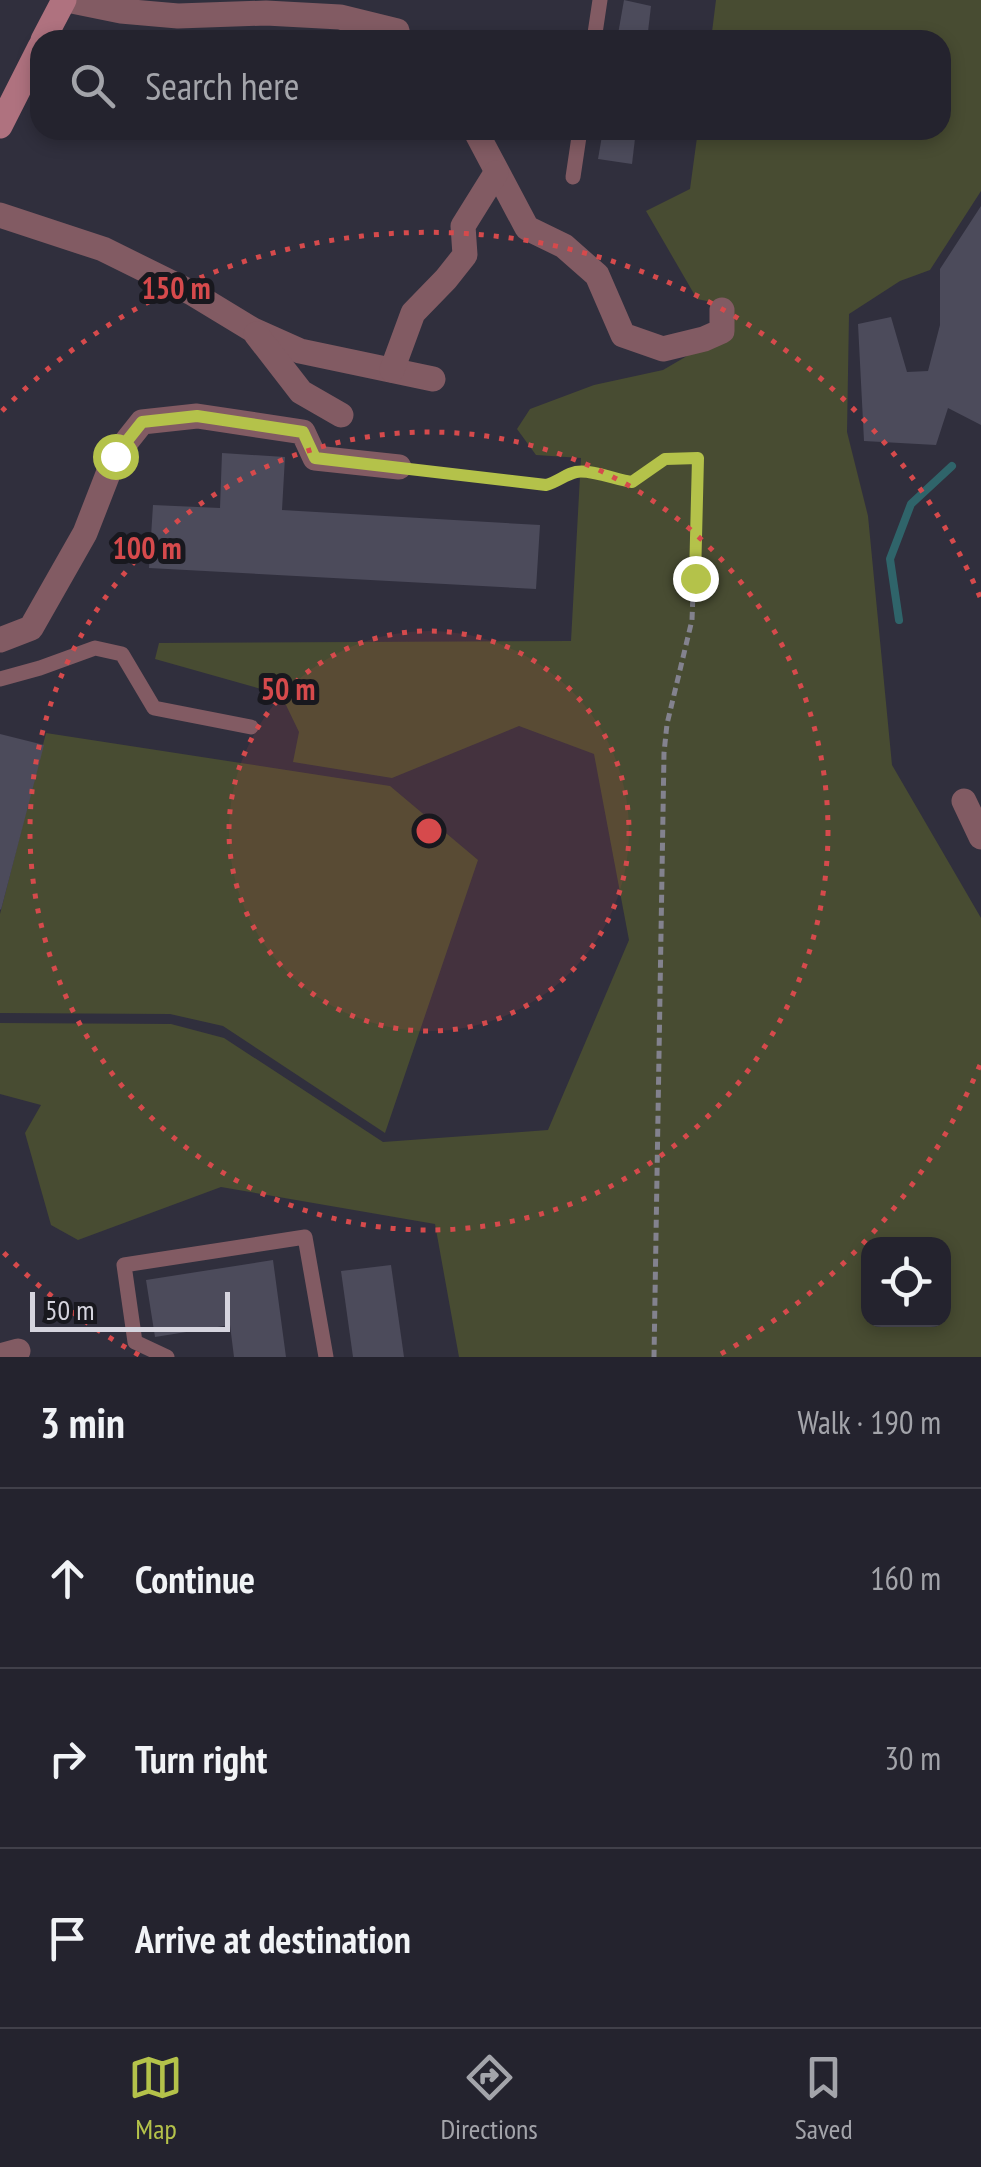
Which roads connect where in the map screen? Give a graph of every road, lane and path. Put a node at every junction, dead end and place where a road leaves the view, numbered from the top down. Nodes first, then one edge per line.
1 (65, 0) edge
2 (600, 0) edge
3 (49, 30) edge
4 (397, 30) edge
5 (596, 30) edge
6 (30, 67) edge
7 (0, 126) edge
8 (480, 140) edge
9 (579, 140) edge
10 (496, 172) junction
11 (573, 177) dead end
12 (0, 215) edge
13 (722, 310) dead end
14 (254, 330) junction
15 (392, 370) junction
16 (433, 380) dead end
17 (341, 415) dead end
18 (399, 467) joint
19 (0, 640) edge
20 (0, 679) edge
21 (251, 728) dead end
22 (964, 802) dead end
23 (981, 837) edge
24 (166, 1357) edge
25 (326, 1357) edge
26 (654, 1357) edge

1 - 3 street
1 - 4 street
2 - 5 lane
6 - 7 street
8 - 10 street
9 - 11 lane
10 - 13 street
10 - 15 street
12 - 14 street
14 - 15 street
14 - 17 street
15 - 16 street
18 - 19 street
18 - 26 path
20 - 21 lane
22 - 23 street
24 - 25 lane

